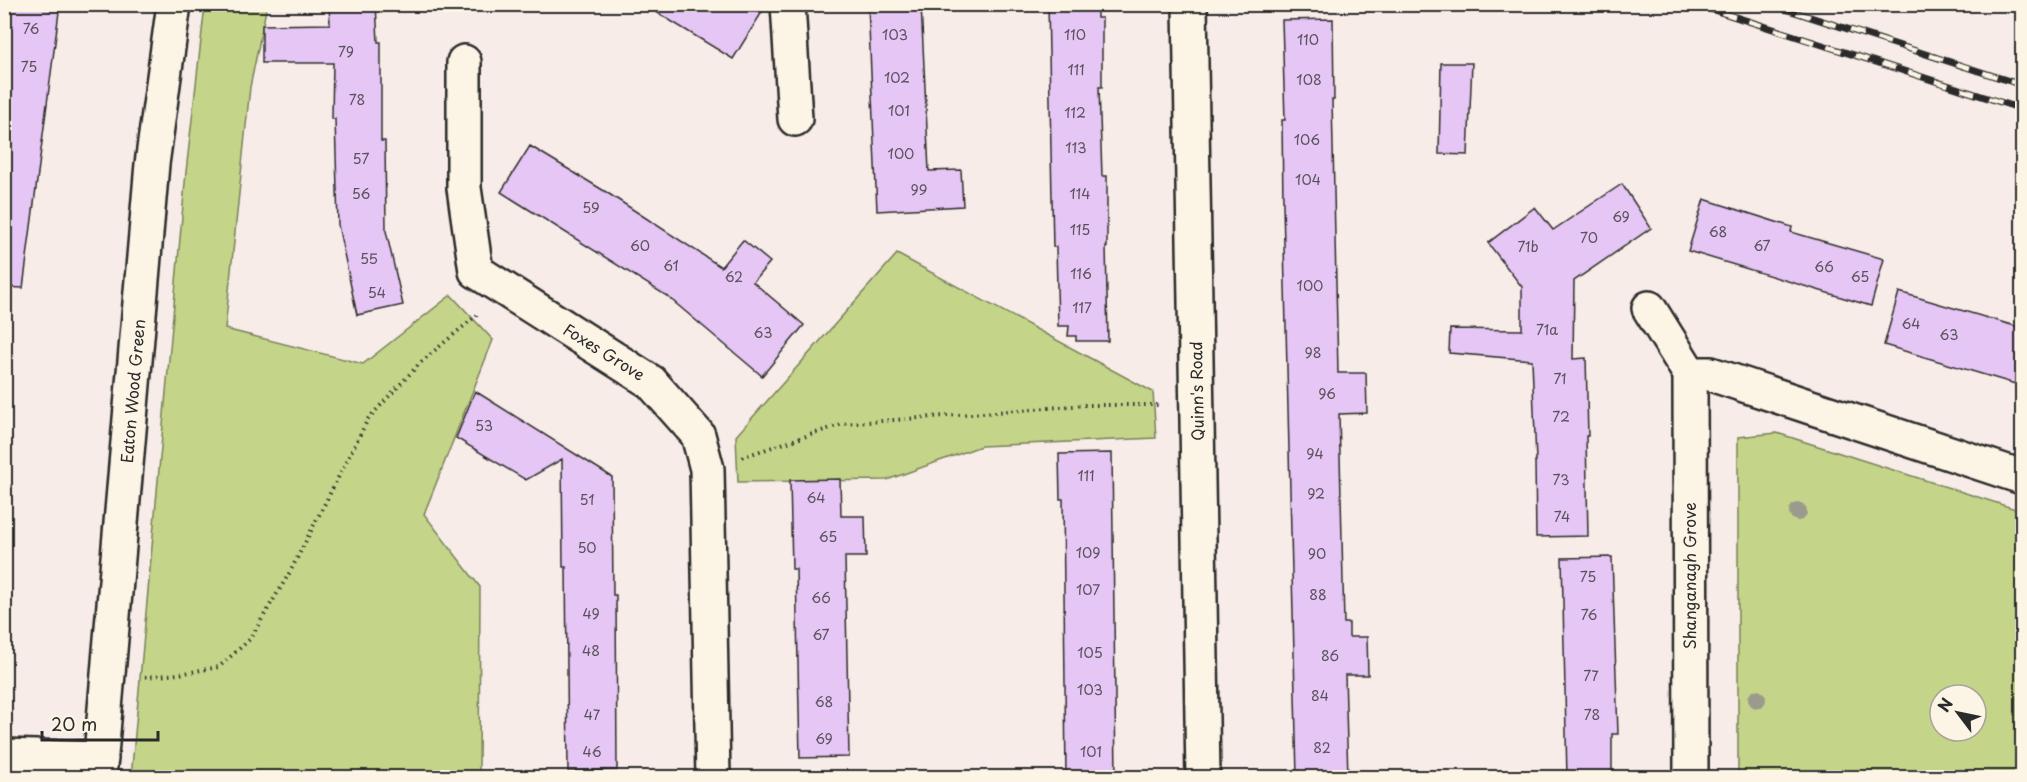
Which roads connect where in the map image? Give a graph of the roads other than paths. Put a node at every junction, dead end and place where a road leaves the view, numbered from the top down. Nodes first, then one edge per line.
1 (174, 4) edge
2 (788, 4) edge
3 (1190, 4) edge
4 (464, 62) dead end
5 (795, 119) dead end
6 (1648, 308) dead end
7 (1690, 374) junction
8 (2022, 477) edge
9 (4, 756) edge
10 (100, 768) edge
11 (713, 777) edge
12 (1203, 777) edge
13 (1691, 777) edge

1 - 10 street, Eaton Wood Green
2 - 5 street
3 - 12 street, Quinn's Road
4 - 11 street, Foxes Grove
6 - 7 street
7 - 8 street
7 - 13 street, Shanganagh Grove
9 - 10 street

